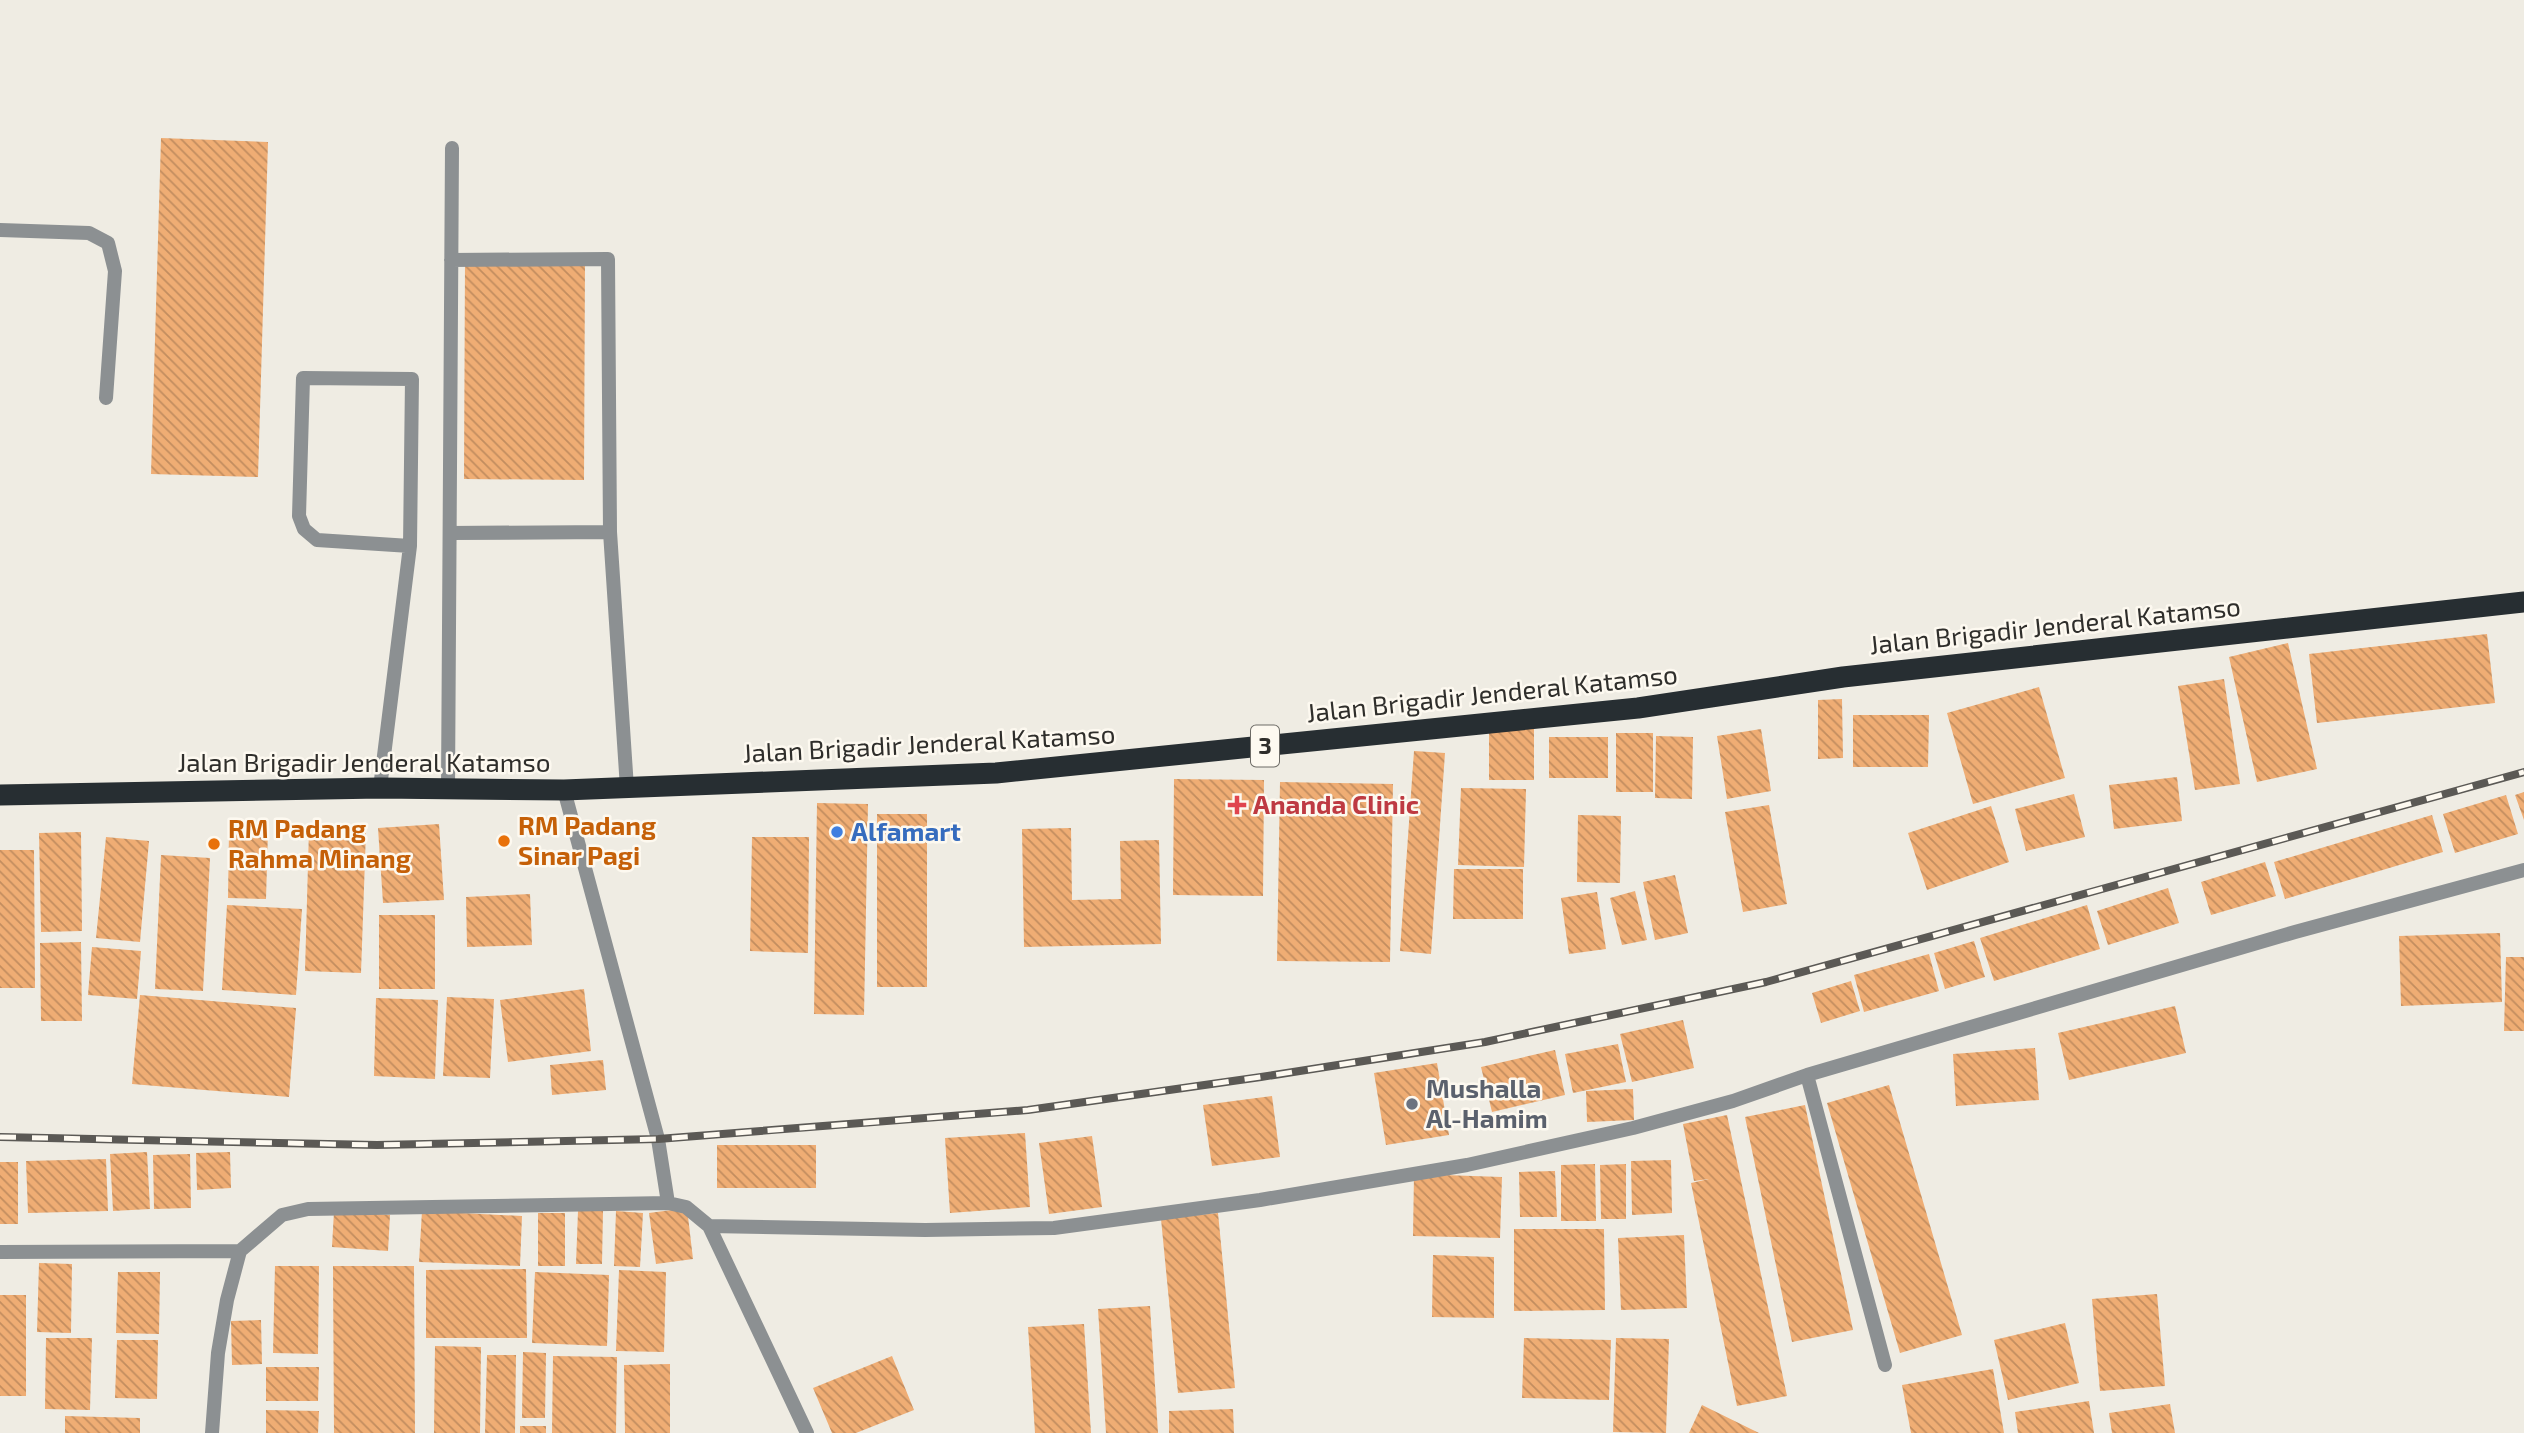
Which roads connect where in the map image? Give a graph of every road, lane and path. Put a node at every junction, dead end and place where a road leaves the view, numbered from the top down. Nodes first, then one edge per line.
1 (452, 148) dead end
2 (0, 230) edge
3 (451, 260) junction
4 (106, 398) dead end
5 (610, 532) junction
6 (450, 533) junction
7 (411, 547) junction
8 (2524, 601) edge
9 (380, 788) junction
10 (627, 788) junction
11 (448, 789) junction
12 (564, 790) junction
13 (0, 795) edge
14 (2524, 870) edge
15 (1807, 1075) junction
16 (668, 1203) junction
17 (709, 1226) junction
18 (240, 1251) junction
19 (0, 1252) edge
20 (1885, 1365) dead end
21 (212, 1433) edge
22 (807, 1433) edge

1 - 3 street
2 - 4 street
3 - 5 street
3 - 6 street
5 - 6 street
5 - 10 street
6 - 11 street
7 - 7 street
7 - 9 street
8 - 10 highway, Jalan Brigadir Jenderal Katamso / 3
9 - 11 highway, Jalan Brigadir Jenderal Katamso / 3
9 - 13 highway, Jalan Brigadir Jenderal Katamso / 3
10 - 12 highway, Jalan Brigadir Jenderal Katamso / 3
11 - 12 highway, Jalan Brigadir Jenderal Katamso / 3
12 - 16 street
14 - 15 street
15 - 17 street
15 - 20 street
16 - 17 street
16 - 18 street
17 - 22 street
18 - 19 street
18 - 21 street

